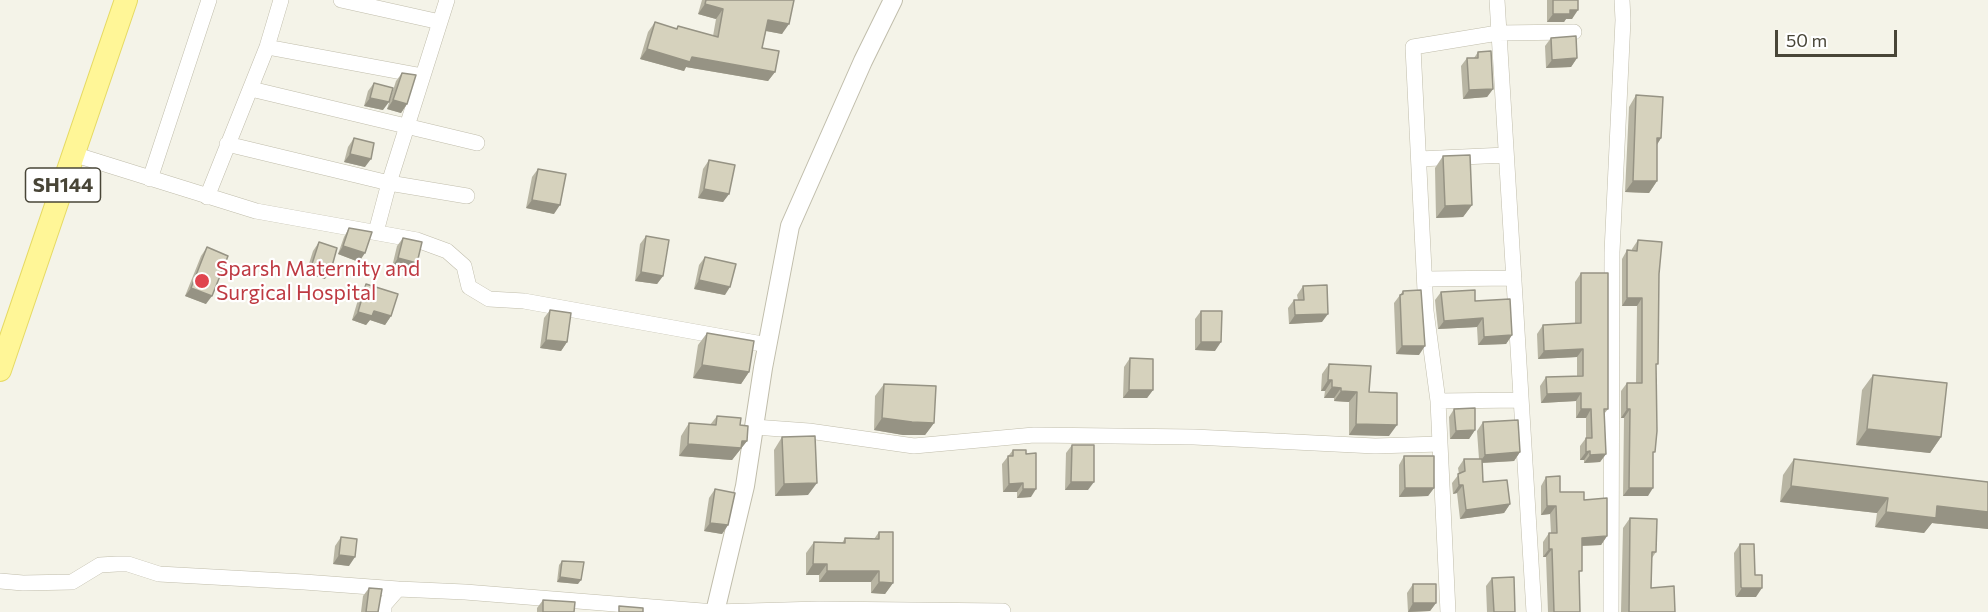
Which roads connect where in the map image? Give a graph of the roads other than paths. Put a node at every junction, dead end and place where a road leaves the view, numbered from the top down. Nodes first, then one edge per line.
1 (126, 0) edge
2 (209, 0) edge
3 (281, 0) edge
4 (341, 0) edge
5 (447, 0) edge
6 (893, 0) edge
7 (1497, 0) edge
8 (1622, 0) edge
9 (440, 22) junction
10 (1574, 32) dead end
11 (1498, 33) junction
12 (267, 47) junction
13 (423, 76) junction
14 (251, 90) junction
15 (406, 128) junction
16 (477, 143) dead end
17 (227, 144) junction
18 (73, 154) junction
19 (1506, 155) junction
20 (1419, 159) junction
21 (150, 179) junction
22 (389, 183) junction
23 (467, 196) dead end
24 (207, 197) junction
25 (376, 232) junction
26 (1514, 278) junction
27 (1425, 279) junction
28 (768, 345) junction
29 (0, 370) edge
30 (1521, 400) junction
31 (1438, 401) junction
32 (754, 427) junction
33 (1440, 444) junction
34 (0, 581) edge
35 (398, 589) junction
36 (1003, 611) edge
37 (384, 612) edge
38 (715, 612) edge
39 (1448, 612) edge
40 (1534, 612) edge
41 (1611, 612) edge

1 - 18 main road, SH144
2 - 21 street
3 - 12 street
4 - 9 street
5 - 9 street
6 - 28 street
7 - 11 street
8 - 41 street
9 - 13 street
10 - 11 street
11 - 19 street
11 - 20 street
12 - 13 street
12 - 14 street
13 - 15 street
14 - 15 street
14 - 17 street
15 - 16 street
15 - 22 street
17 - 22 street
17 - 24 street
18 - 21 street
18 - 29 main road, SH144
19 - 20 street
19 - 26 street
20 - 27 street
21 - 24 street
22 - 23 street
22 - 25 street
24 - 25 street
25 - 28 street
26 - 27 street
26 - 30 street
27 - 31 street
28 - 32 street
30 - 31 street
30 - 40 street
31 - 33 street
32 - 33 street
32 - 38 street
33 - 39 street
34 - 35 street
35 - 37 street
35 - 38 street
36 - 38 street

